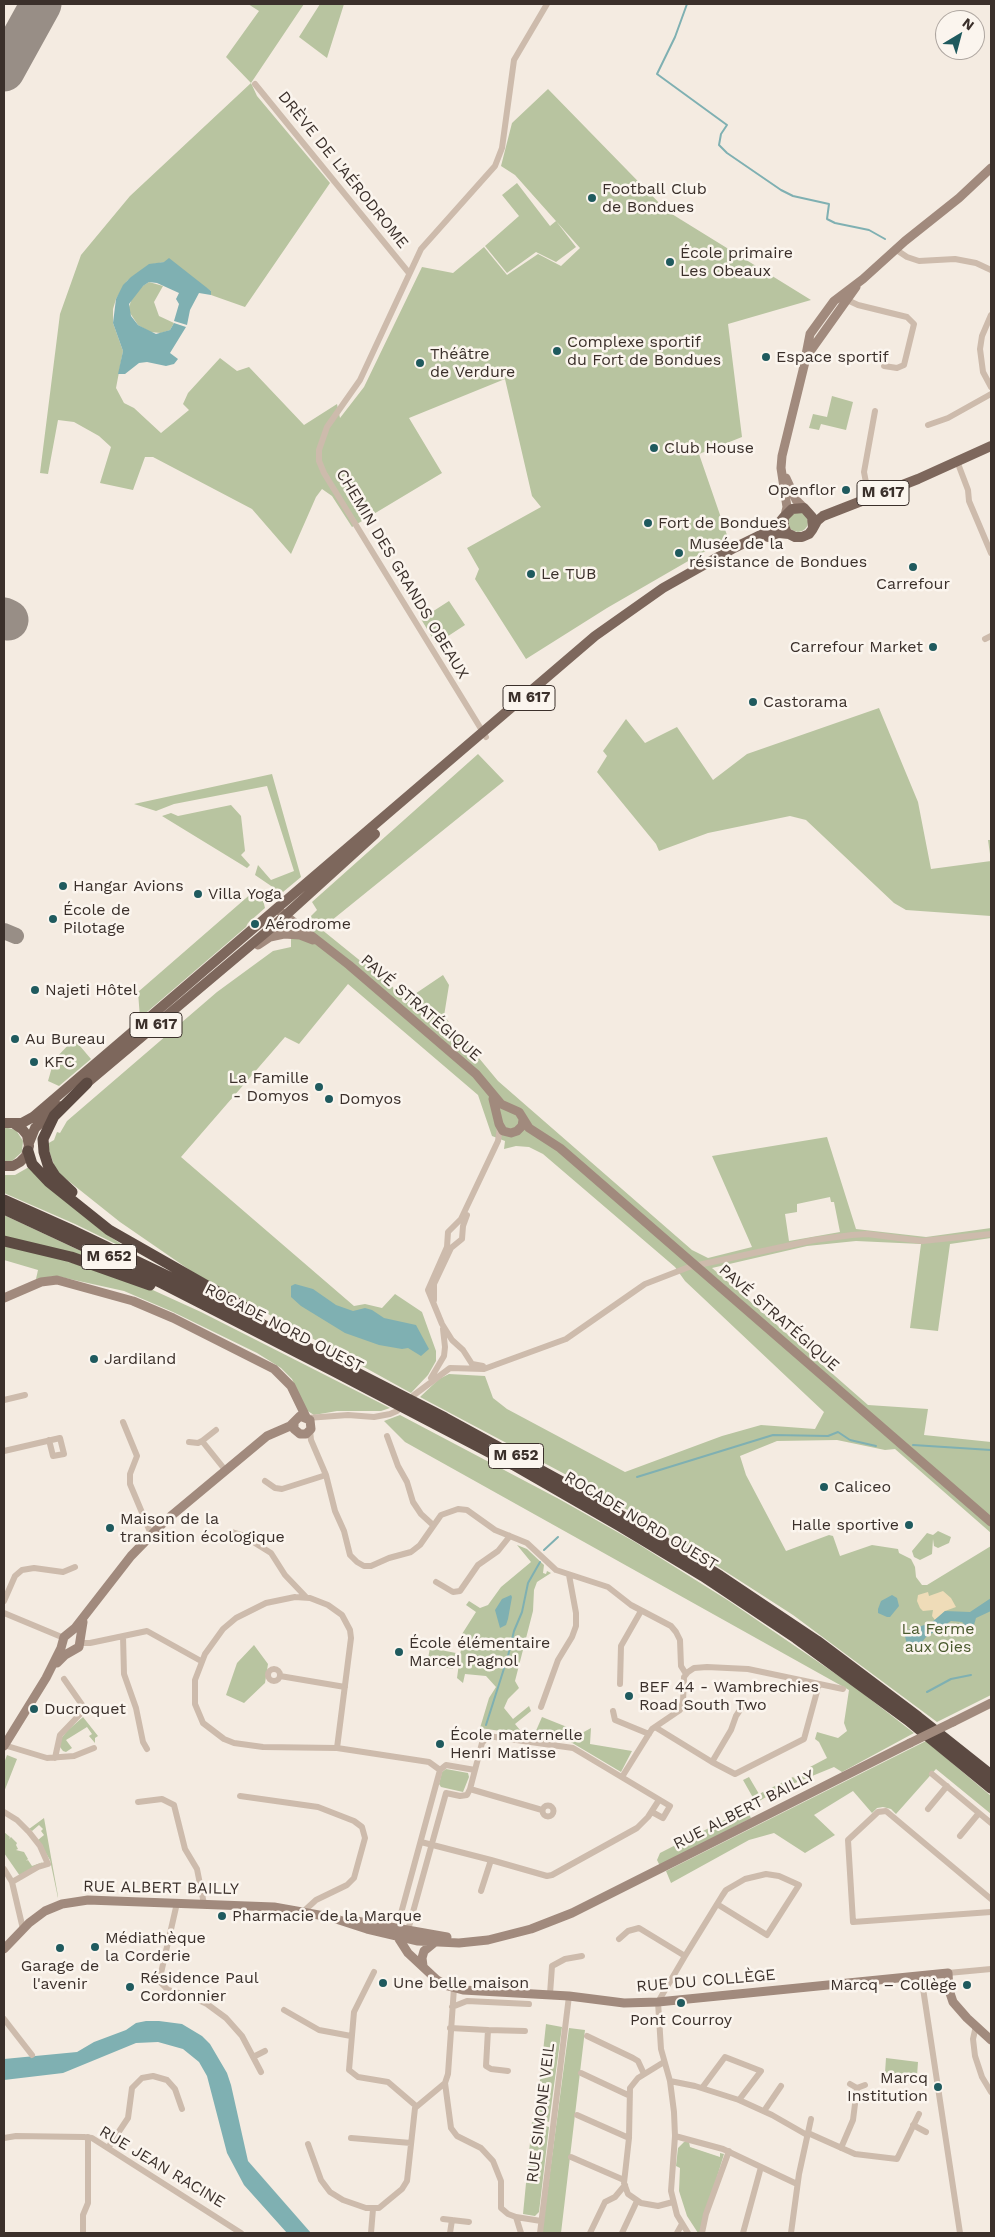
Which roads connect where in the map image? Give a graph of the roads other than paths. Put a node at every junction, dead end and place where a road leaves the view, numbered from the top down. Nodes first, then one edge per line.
1 (547, 4) edge
2 (255, 84) dead end
3 (991, 168) edge
4 (895, 249) junction
5 (991, 270) edge
6 (409, 273) junction
7 (842, 298) junction
8 (991, 316) edge
9 (884, 366) dead end
10 (991, 387) edge
11 (991, 394) edge
12 (875, 411) dead end
13 (928, 425) dead end
14 (991, 446) edge
15 (782, 456) junction
16 (957, 461) junction
17 (868, 493) junction
18 (806, 510) junction
19 (785, 516) junction
20 (813, 528) junction
21 (789, 534) junction
22 (991, 553) edge
23 (484, 734) junction
24 (285, 910) junction
25 (349, 965) junction
26 (215, 975) junction
27 (87, 1083) junction
28 (488, 1087) junction
29 (510, 1109) junction
30 (523, 1120) junction
31 (8, 1123) edge
32 (499, 1124) junction
33 (513, 1133) junction
34 (546, 1138) junction
35 (28, 1147) junction
36 (4, 1166) edge
37 (4, 1200) edge
38 (4, 1209) edge
39 (453, 1228) junction
40 (463, 1233) junction
41 (991, 1234) edge
42 (448, 1238) junction
43 (4, 1241) edge
44 (457, 1243) junction
45 (692, 1266) junction
46 (206, 1286) junction
47 (4, 1298) edge
48 (436, 1308) junction
49 (212, 1309) junction
50 (442, 1324) junction
51 (460, 1347) junction
52 (444, 1354) junction
53 (465, 1354) junction
54 (497, 1364) junction
55 (455, 1367) junction
56 (426, 1385) junction
57 (295, 1393) junction
58 (399, 1394) junction
59 (26, 1395) dead end
60 (414, 1395) dead end
61 (4, 1400) edge
62 (397, 1411) dead end
63 (307, 1417) junction
64 (330, 1417) junction
65 (294, 1421) junction
66 (122, 1422) dead end
67 (311, 1429) junction
68 (216, 1430) dead end
69 (300, 1434) junction
70 (387, 1436) dead end
71 (49, 1440) dead end
72 (311, 1440) junction
73 (202, 1441) junction
74 (189, 1442) dead end
75 (259, 1444) junction
76 (6, 1450) edge
77 (4, 1459) edge
78 (226, 1470) junction
79 (326, 1475) junction
80 (265, 1482) dead end
81 (991, 1522) edge
82 (433, 1525) junction
83 (232, 1532) dead end
84 (151, 1534) junction
85 (510, 1536) junction
86 (75, 1567) dead end
87 (569, 1575) junction
88 (436, 1582) dead end
89 (306, 1597) junction
90 (4, 1601) edge
91 (93, 1604) junction
92 (641, 1611) junction
93 (4, 1613) edge
94 (123, 1636) junction
95 (65, 1638) junction
96 (80, 1640) junction
97 (73, 1651) junction
98 (201, 1661) junction
99 (686, 1674) junction
100 (280, 1676) dead end
101 (46, 1678) junction
102 (64, 1679) dead end
103 (620, 1684) dead end
104 (819, 1684) junction
105 (345, 1687) junction
106 (843, 1689) dead end
107 (991, 1703) edge
108 (541, 1707) dead end
109 (742, 1707) dead end
110 (613, 1711) dead end
111 (655, 1727) junction
112 (649, 1734) junction
113 (4, 1746) edge
114 (94, 1748) dead end
115 (337, 1748) junction
116 (148, 1749) dead end
117 (55, 1758) junction
118 (712, 1762) junction
119 (440, 1770) junction
120 (475, 1770) junction
121 (932, 1774) dead end
122 (991, 1775) edge
123 (622, 1777) junction
124 (947, 1786) junction
125 (991, 1788) edge
126 (470, 1789) junction
127 (435, 1790) junction
128 (446, 1793) junction
129 (240, 1796) dead end
130 (659, 1800) junction
131 (138, 1802) dead end
132 (928, 1809) dead end
133 (542, 1810) dead end
134 (4, 1812) edge
135 (652, 1812) junction
136 (980, 1813) junction
137 (991, 1824) edge
138 (960, 1836) dead end
139 (421, 1842) junction
140 (432, 1845) junction
141 (491, 1860) junction
142 (4, 1869) edge
143 (12, 1882) junction
144 (482, 1891) dead end
145 (991, 1899) edge
146 (177, 1903) junction
147 (204, 1904) junction
148 (717, 1904) junction
149 (304, 1911) junction
150 (991, 1912) edge
151 (23, 1929) junction
152 (398, 1932) junction
153 (409, 1935) junction
154 (506, 1936) junction
155 (619, 1940) dead end
156 (436, 1942) junction
157 (4, 1949) edge
158 (582, 1956) dead end
159 (685, 1956) junction
160 (426, 1969) junction
161 (991, 1969) edge
162 (374, 1972) dead end
163 (948, 1973) junction
164 (921, 1975) junction
165 (454, 1988) junction
166 (550, 1994) junction
167 (569, 1996) junction
168 (658, 2002) junction
169 (528, 2004) dead end
170 (452, 2007) junction
171 (284, 2010) dead end
172 (4, 2019) edge
173 (976, 2026) junction
174 (450, 2028) junction
175 (488, 2030) junction
176 (525, 2032) dead end
177 (351, 2036) junction
178 (587, 2036) dead end
179 (991, 2040) edge
180 (265, 2051) dead end
181 (32, 2055) dead end
182 (253, 2057) junction
183 (664, 2062) junction
184 (508, 2071) dead end
185 (261, 2072) dead end
186 (581, 2073) dead end
187 (644, 2074) junction
188 (670, 2081) junction
189 (445, 2083) junction
190 (850, 2084) dead end
191 (781, 2086) dead end
192 (865, 2086) dead end
193 (702, 2088) junction
194 (857, 2088) junction
195 (991, 2092) edge
196 (628, 2095) junction
197 (739, 2100) junction
198 (416, 2106) junction
199 (182, 2109) dead end
200 (764, 2111) junction
201 (919, 2114) dead end
202 (577, 2115) dead end
203 (811, 2118) dead end
204 (913, 2125) junction
205 (926, 2132) dead end
206 (807, 2134) junction
207 (675, 2136) junction
208 (88, 2137) junction
209 (4, 2138) edge
210 (351, 2138) dead end
211 (629, 2138) junction
212 (411, 2143) junction
213 (308, 2144) dead end
214 (108, 2148) junction
215 (841, 2148) junction
216 (728, 2151) junction
217 (571, 2157) dead end
218 (761, 2167) junction
219 (624, 2183) junction
220 (797, 2184) junction
221 (637, 2201) junction
222 (673, 2202) junction
223 (374, 2209) junction
224 (516, 2217) junction
225 (443, 2219) dead end
226 (452, 2220) junction
227 (541, 2221) junction
228 (469, 2222) dead end
229 (682, 2224) junction
230 (83, 2233) edge
231 (241, 2233) edge
232 (371, 2233) edge
233 (450, 2233) edge
234 (521, 2233) edge
235 (540, 2233) edge
236 (590, 2233) edge
237 (622, 2233) edge
238 (677, 2233) edge
239 (688, 2233) edge
240 (702, 2233) edge
241 (743, 2233) edge
242 (791, 2233) edge
243 (960, 2233) edge

1 - 6 street, CHEMIN DES GRANDS OBEAUX
2 - 6 street, DRÈVE DE L'AÉRODROME
3 - 4 main road
4 - 5 street
4 - 7 main road
6 - 23 street, CHEMIN DES GRANDS OBEAUX
7 - 9 street
7 - 15 main road
8 - 10 street
11 - 13 street
12 - 17 street
14 - 16 main road, M 617
15 - 18 main road
15 - 19 main road
16 - 17 main road, M 617
16 - 20 main road, M 617
16 - 22 street
17 - 18 main road, M 617
18 - 19 main road
18 - 20 main road
19 - 21 main road
19 - 23 main road, M 617
20 - 21 main road
21 - 23 main road, M 617
23 - 24 main road, M 617
24 - 25 main road, PAVÉ STRATÉGIQUE
24 - 26 main road, M 617
24 - 31 main road, M 617
25 - 26 main road
25 - 28 main road, PAVÉ STRATÉGIQUE
26 - 27 main road, M 617
27 - 35 main road, M 617
27 - 46 highway
28 - 29 main road, PAVÉ STRATÉGIQUE
28 - 32 main road, PAVÉ STRATÉGIQUE
29 - 30 main road
29 - 32 main road
30 - 33 main road
30 - 34 main road, PAVÉ STRATÉGIQUE
31 - 35 main road
32 - 33 main road
32 - 39 street
33 - 34 main road, PAVÉ STRATÉGIQUE
33 - 40 street
34 - 45 main road, PAVÉ STRATÉGIQUE
35 - 36 main road
35 - 46 highway
37 - 58 highway, ROCADE NORD OUEST / M 652
38 - 49 highway, ROCADE NORD OUEST / M 652
39 - 40 street
39 - 42 street
40 - 44 street
41 - 45 street
42 - 44 street
42 - 48 street
43 - 49 highway
44 - 48 street
45 - 54 street
45 - 81 main road, PAVÉ STRATÉGIQUE
46 - 58 highway
47 - 57 main road
48 - 50 street
49 - 125 highway, ROCADE NORD OUEST / M 652
50 - 51 street
50 - 52 street
51 - 52 street
51 - 53 street
52 - 55 street
52 - 56 street
53 - 54 street
53 - 55 street
54 - 55 street
55 - 56 street
56 - 60 street
57 - 63 main road
57 - 65 main road
58 - 122 highway, ROCADE NORD OUEST / M 652
59 - 61 street
62 - 64 street
63 - 64 street
63 - 65 main road
63 - 67 main road
64 - 67 street
65 - 69 main road
65 - 75 main road
66 - 84 street
67 - 69 main road
67 - 72 street
68 - 73 street
69 - 72 street
69 - 75 main road
70 - 82 street
71 - 76 street
72 - 79 street
73 - 74 street
73 - 78 street
75 - 78 main road
76 - 77 street
78 - 84 main road
79 - 80 street
79 - 82 street
82 - 85 street
83 - 89 street
84 - 91 main road
85 - 87 street
85 - 88 street
86 - 90 street
87 - 92 street
87 - 108 street
89 - 98 street
89 - 105 street
91 - 95 main road
91 - 96 main road
92 - 99 street
92 - 103 street
93 - 95 street
94 - 96 street
94 - 98 street
94 - 116 street
95 - 96 main road
95 - 97 main road
95 - 101 main road
96 - 97 main road
97 - 101 main road
98 - 115 street
99 - 104 street
99 - 111 street
100 - 105 street
101 - 113 main road
102 - 117 street
104 - 106 street
104 - 118 street
105 - 115 street
107 - 154 main road, RUE ALBERT BAILLY, bridge
109 - 118 street
110 - 112 street
111 - 112 street
111 - 118 street
112 - 123 street
113 - 117 street
114 - 117 street
115 - 119 street
119 - 120 street
119 - 127 street
120 - 123 street
120 - 126 street
121 - 124 street
123 - 130 street
124 - 132 street
124 - 136 street
126 - 128 street
126 - 133 street
127 - 128 street
127 - 139 street
128 - 140 street
129 - 149 street
130 - 135 street
130 - 135 street
131 - 147 street
134 - 143 street
135 - 141 street
136 - 137 street
136 - 138 street
139 - 140 street
139 - 152 street
140 - 141 street
140 - 153 street
141 - 144 street
142 - 143 street
143 - 151 street
145 - 150 street
146 - 147 main road, RUE ALBERT BAILLY
146 - 151 main road, RUE ALBERT BAILLY
146 - 182 street
147 - 149 main road, RUE ALBERT BAILLY
148 - 148 street
148 - 159 street
149 - 152 main road, RUE ALBERT BAILLY
151 - 157 main road, RUE ALBERT BAILLY
152 - 153 main road, RUE ALBERT BAILLY
152 - 160 main road, RUE DU COLLÈGE
153 - 154 main road, RUE ALBERT BAILLY
153 - 156 main road, RUE ALBERT BAILLY
153 - 160 main road, RUE DU COLLÈGE
154 - 156 main road, RUE ALBERT BAILLY
155 - 159 street
156 - 160 main road
158 - 166 street
159 - 168 street
160 - 165 main road, RUE DU COLLÈGE
161 - 163 street, RUE DU COLLÈGE
162 - 177 street
163 - 164 main road, RUE DU COLLÈGE
163 - 173 main road
164 - 168 main road, RUE DU COLLÈGE
164 - 243 street
165 - 166 main road, RUE DU COLLÈGE
165 - 170 street
166 - 167 main road, RUE DU COLLÈGE
167 - 168 main road, RUE DU COLLÈGE
167 - 227 street, RUE SIMONE VEIL
168 - 183 street
169 - 170 street
170 - 174 street
171 - 177 street
172 - 181 street
173 - 179 main road
173 - 195 street
174 - 175 street
174 - 189 street
175 - 176 street
175 - 184 street
177 - 198 street
178 - 187 street
180 - 182 street
182 - 185 street
183 - 187 street
183 - 188 street
186 - 196 street
187 - 196 street
188 - 193 street
188 - 207 street
189 - 198 street
189 - 224 street
190 - 194 street
191 - 200 street
192 - 194 street
193 - 197 street
193 - 197 street
194 - 215 street
196 - 211 street
197 - 200 street
198 - 212 street
199 - 214 street
200 - 206 street
201 - 204 street
202 - 211 street
203 - 206 street
204 - 205 street
204 - 215 street
206 - 215 street
206 - 220 street
207 - 216 street
207 - 222 street
208 - 209 street, RUE JEAN RACINE
208 - 214 street, RUE JEAN RACINE
208 - 230 street
210 - 212 street
211 - 219 street
212 - 223 street
213 - 223 street
214 - 231 street, RUE JEAN RACINE
216 - 218 street
216 - 240 street
217 - 219 street
218 - 220 street
218 - 241 street
219 - 221 street
219 - 236 street
220 - 242 street
221 - 222 street
221 - 237 street
222 - 229 street
223 - 232 street
224 - 227 street
224 - 234 street
225 - 226 street
226 - 228 street
226 - 233 street
227 - 235 street, RUE SIMONE VEIL
229 - 238 street
229 - 239 street

